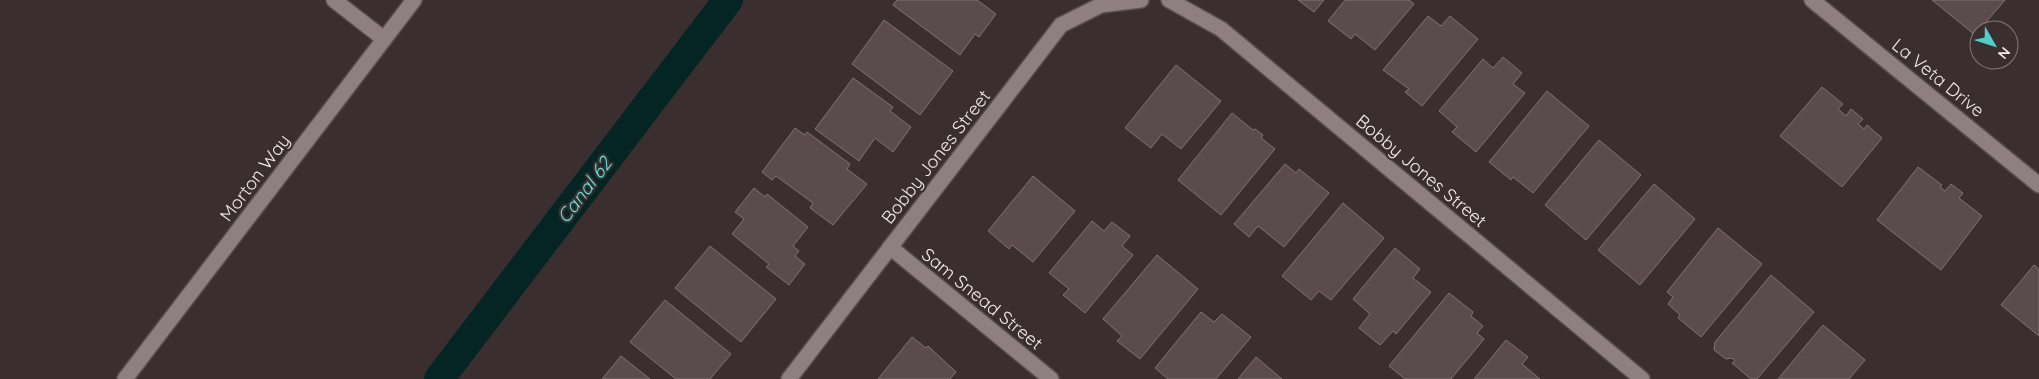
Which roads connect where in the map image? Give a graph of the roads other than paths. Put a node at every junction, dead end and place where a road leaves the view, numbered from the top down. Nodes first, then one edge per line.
1 (334, 0) edge
2 (414, 0) edge
3 (1141, 0) edge
4 (1169, 0) edge
5 (1812, 0) edge
6 (384, 39) junction
7 (2039, 185) edge
8 (890, 247) junction
9 (125, 379) edge
10 (789, 379) edge
11 (1051, 379) edge
12 (1642, 379) edge

1 - 6 street
2 - 6 street, Morton Way
3 - 8 street, Bobby Jones Street
4 - 12 street, Bobby Jones Street
5 - 7 street, La Veta Drive
6 - 9 street, Morton Way
8 - 10 street, Bobby Jones Street
8 - 11 street, Sam Snead Street

